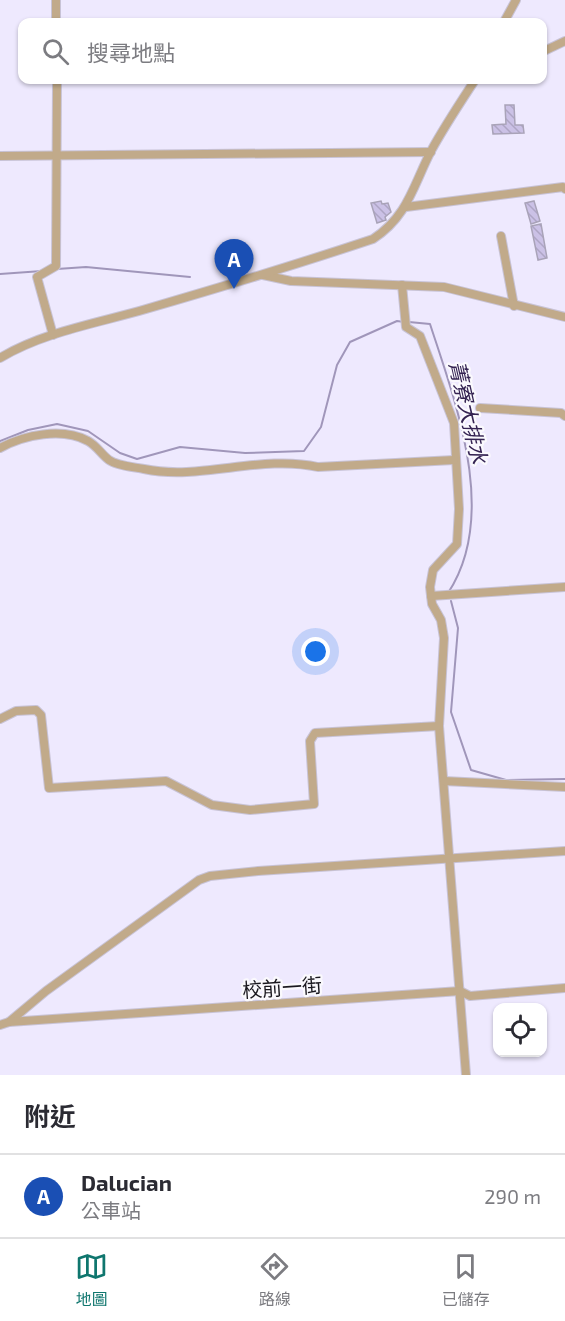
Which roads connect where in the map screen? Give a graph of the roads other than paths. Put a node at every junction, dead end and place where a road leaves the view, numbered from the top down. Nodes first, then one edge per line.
1 (56, 0) edge
2 (516, 0) edge
3 (56, 18) edge
4 (506, 18) edge
5 (565, 41) edge
6 (547, 50) edge
7 (57, 84) edge
8 (473, 84) edge
9 (431, 152) junction
10 (58, 154) junction
11 (0, 156) edge
12 (565, 189) edge
13 (406, 207) junction
14 (501, 236) dead end
15 (263, 274) junction
16 (402, 285) junction
17 (514, 306) junction
18 (565, 316) edge
19 (53, 335) junction
20 (0, 358) edge
21 (480, 408) dead end
22 (565, 416) edge
23 (0, 448) edge
24 (454, 460) junction
25 (565, 587) edge
26 (431, 596) junction
27 (0, 719) edge
28 (439, 726) junction
29 (444, 782) junction
30 (565, 787) edge
31 (565, 851) edge
32 (450, 858) junction
33 (565, 988) edge
34 (460, 991) junction
35 (4, 1024) edge
36 (466, 1075) edge

1 - 3 street
2 - 4 street
5 - 6 street
7 - 10 street
8 - 9 street
9 - 10 street
9 - 13 street
10 - 11 street
10 - 19 street
12 - 13 street
13 - 15 street
14 - 17 street
15 - 16 street
15 - 19 street
16 - 17 street
16 - 24 street
17 - 18 street
19 - 20 street
21 - 22 street
23 - 24 street
24 - 26 street
25 - 26 street
26 - 28 street
27 - 28 street
28 - 29 street
29 - 30 street
29 - 32 street
31 - 32 street
32 - 34 street
32 - 35 street
33 - 34 street, 校前一街
34 - 35 street, 校前一街
34 - 36 street

